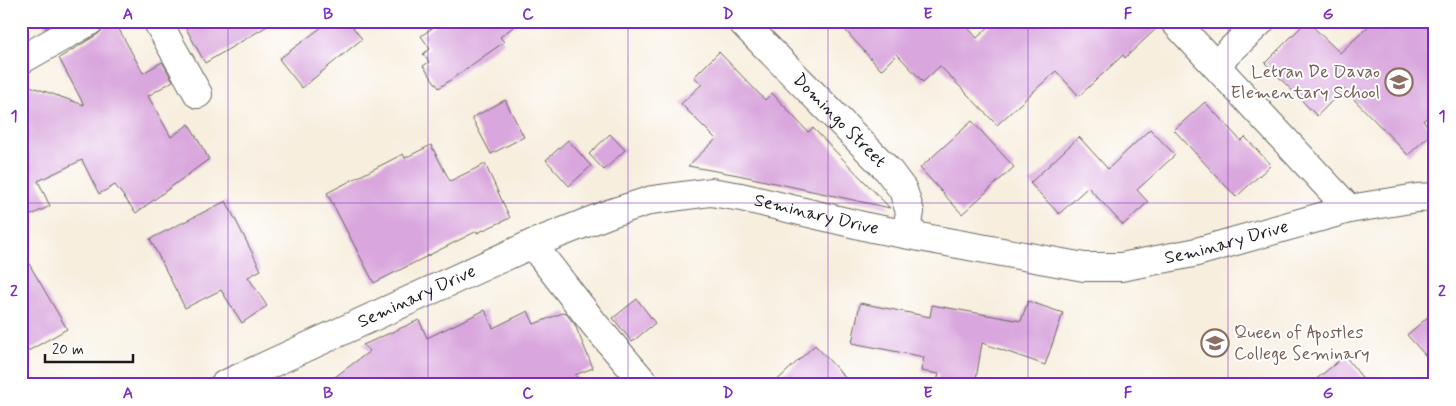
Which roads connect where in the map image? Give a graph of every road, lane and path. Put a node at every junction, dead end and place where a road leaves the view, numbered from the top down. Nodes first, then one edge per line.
1 (90, 21) edge
2 (157, 21) edge
3 (740, 21) edge
4 (1174, 21) edge
5 (1262, 21) edge
6 (21, 60) edge
7 (1215, 65) junction
8 (198, 94) dead end
9 (1435, 197) edge
10 (1349, 209) junction
11 (906, 234) junction
12 (532, 244) junction
13 (228, 384) edge
14 (646, 385) edge

1 - 6 street
2 - 8 street
3 - 11 street, Domingo Street
4 - 7 street
5 - 7 street
7 - 10 street
9 - 10 street, Seminary Drive
10 - 11 street, Seminary Drive
11 - 12 street, Seminary Drive
12 - 13 street, Seminary Drive
12 - 14 street

